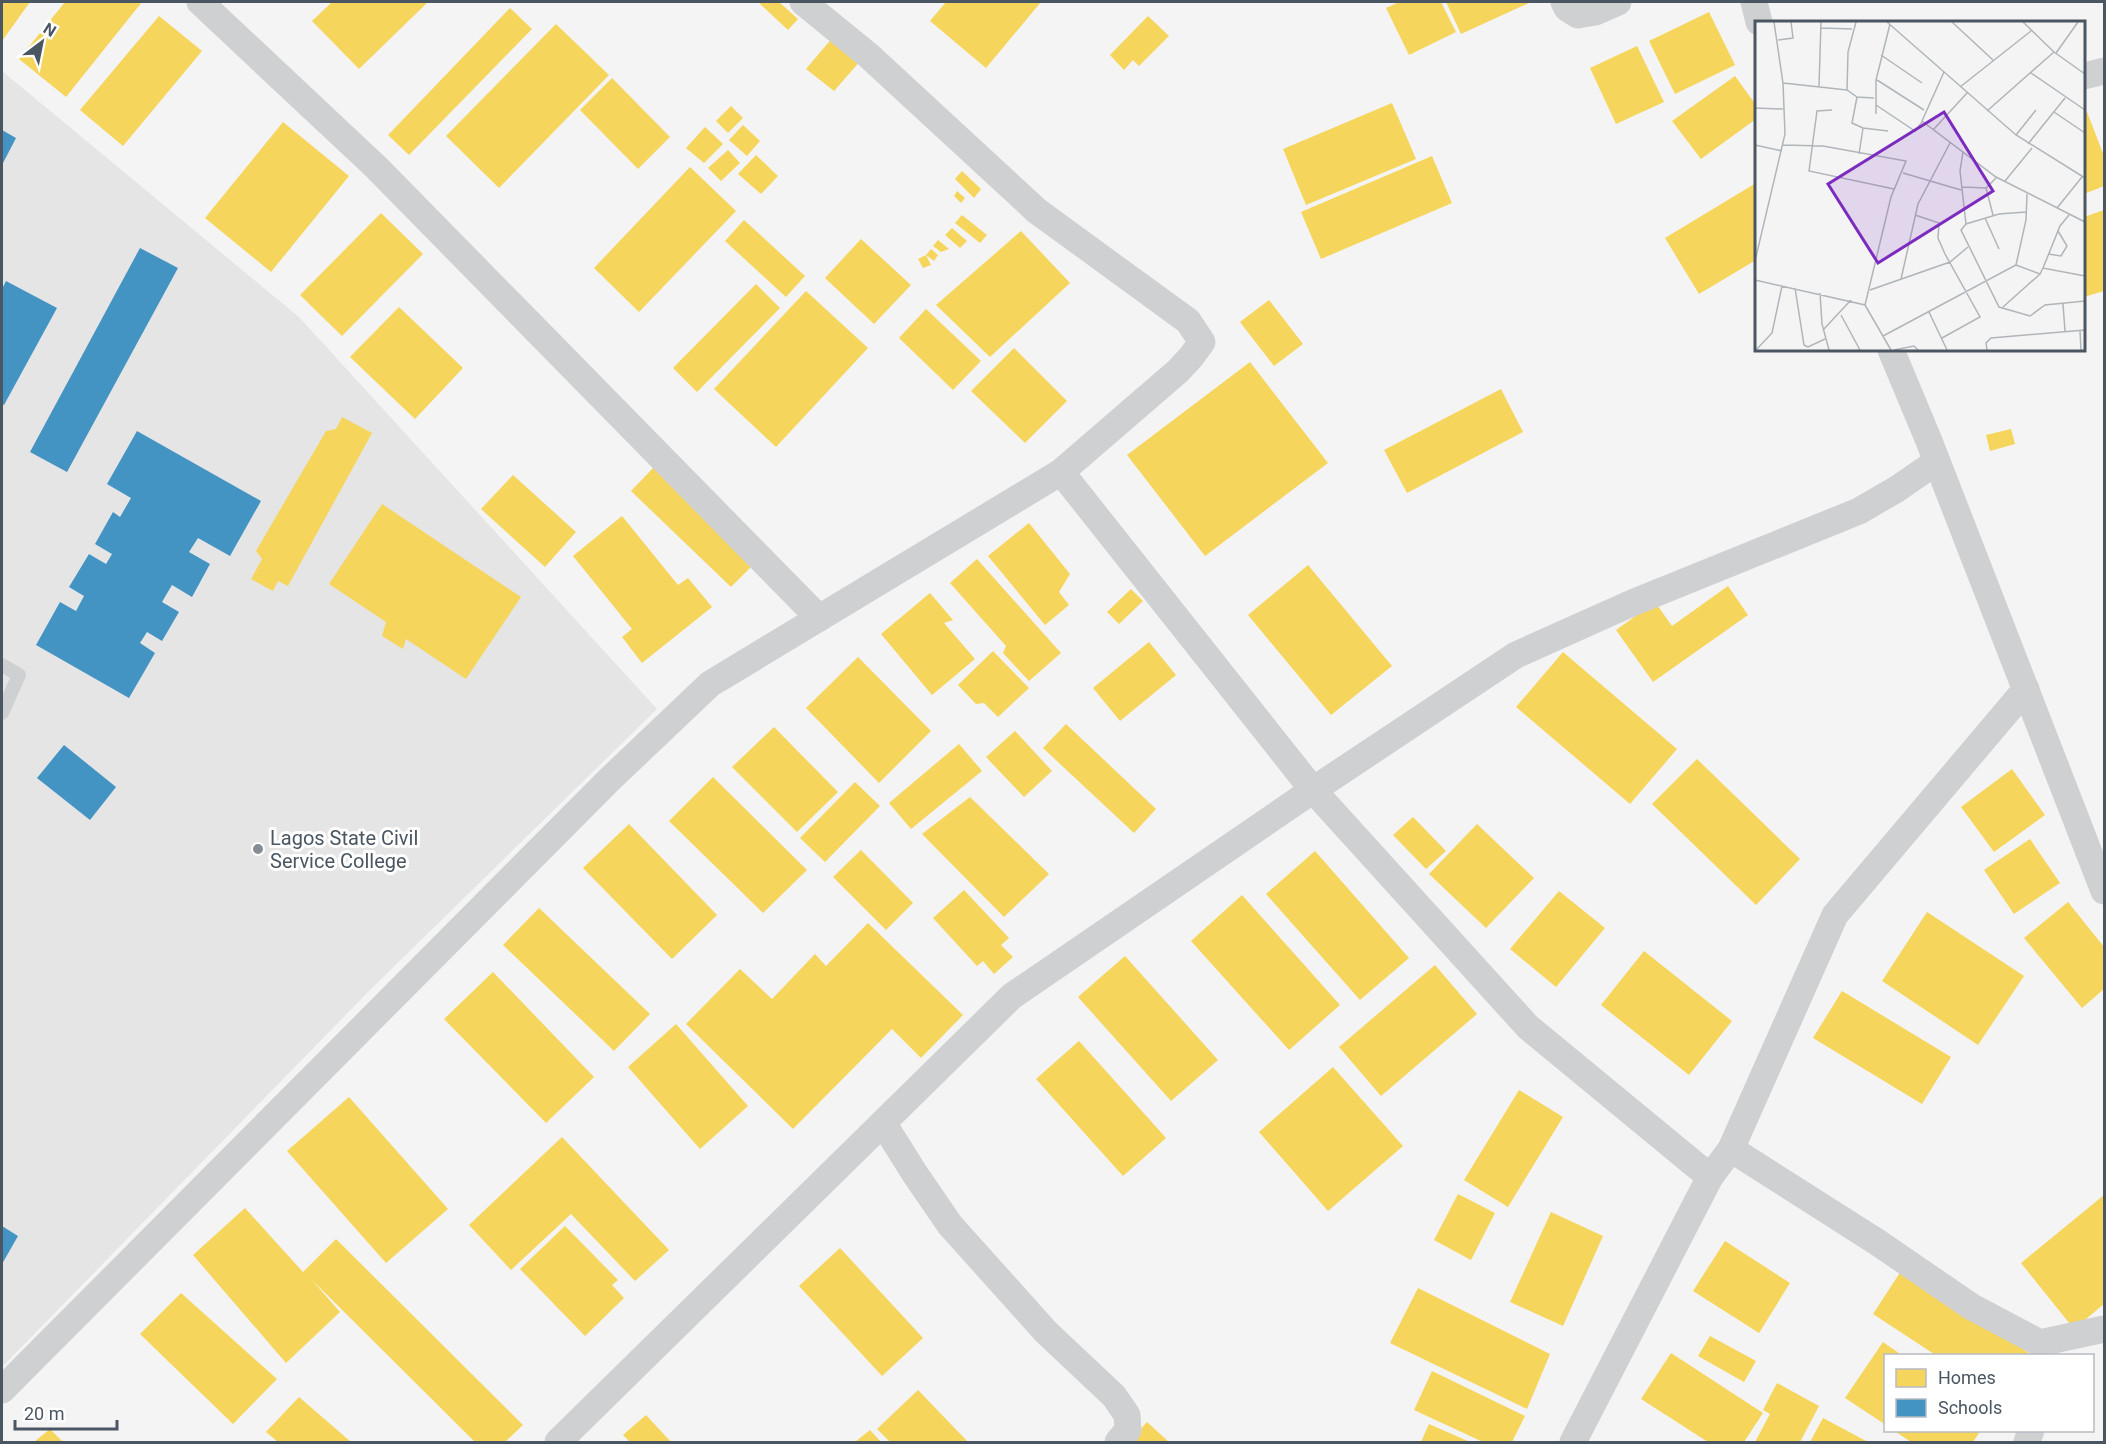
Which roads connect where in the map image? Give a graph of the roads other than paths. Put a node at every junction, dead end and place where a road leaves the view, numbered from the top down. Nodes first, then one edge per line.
1 (200, 2) edge
2 (803, 2) edge
3 (1564, 2) edge
4 (1618, 2) edge
5 (1754, 2) edge
6 (1758, 21) edge
7 (2104, 70) edge
8 (2085, 76) edge
9 (1891, 351) edge
10 (1936, 462) junction
11 (1060, 472) junction
12 (819, 618) junction
13 (2, 665) edge
14 (2026, 689) junction
15 (2, 713) edge
16 (1313, 790) junction
17 (2104, 891) edge
18 (883, 1122) junction
19 (1731, 1149) junction
20 (1710, 1177) junction
21 (2104, 1329) edge
22 (2040, 1349) edge
23 (2, 1390) edge
24 (558, 1443) edge
25 (1118, 1443) edge
26 (1573, 1443) edge

1 - 12 street
2 - 11 street
3 - 4 street
5 - 6 street
7 - 8 street
9 - 10 street
10 - 14 street
10 - 16 street
11 - 12 street
11 - 16 street
12 - 23 street
13 - 15 lane
14 - 17 street
14 - 19 street
16 - 18 street
16 - 20 street
18 - 24 street
18 - 25 street
19 - 20 street
19 - 22 street
20 - 26 street
21 - 22 street

